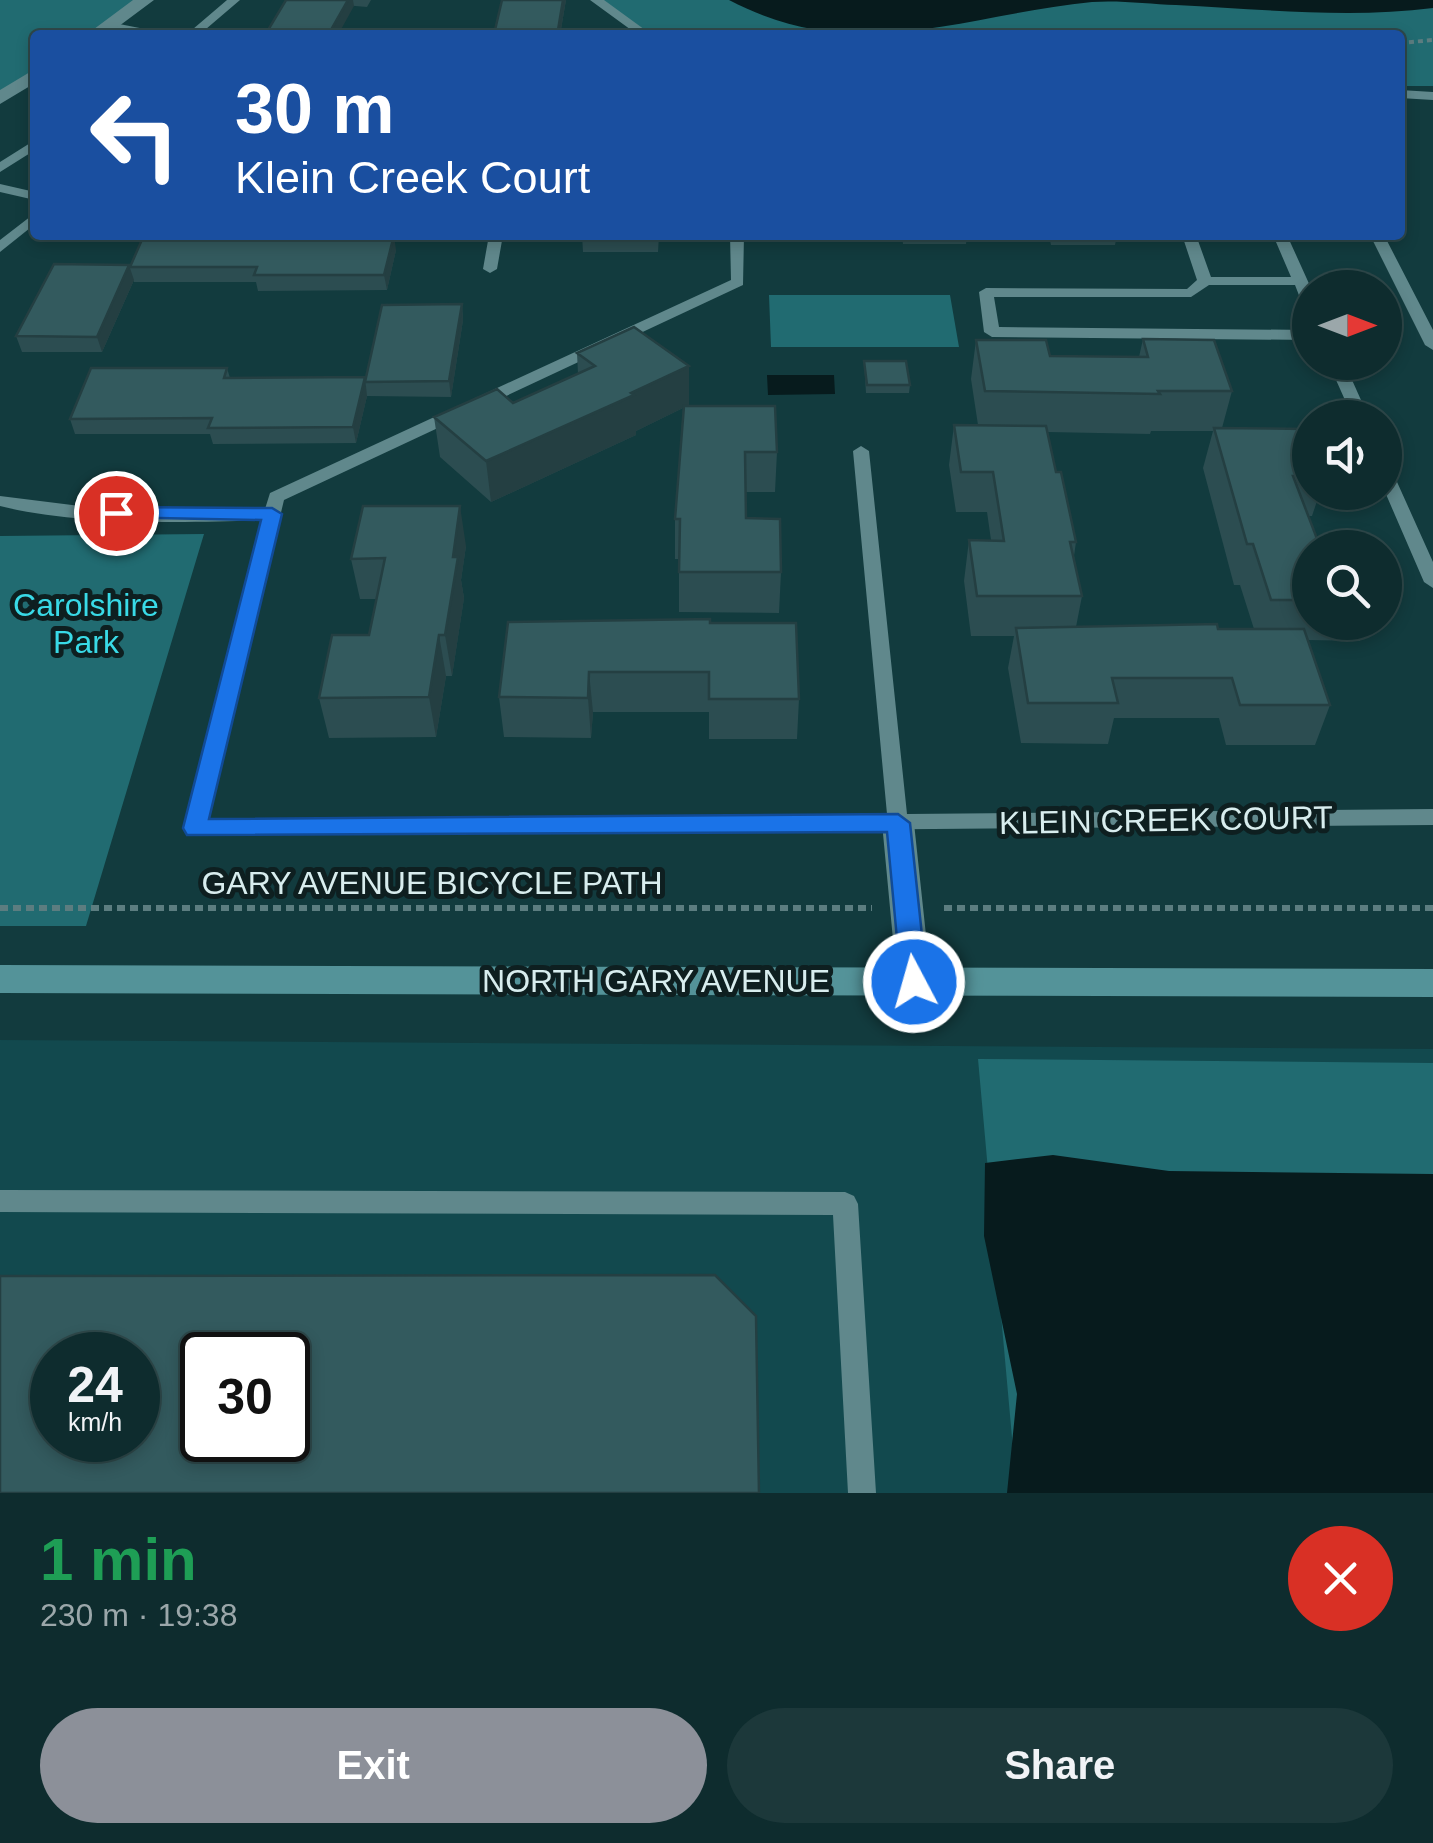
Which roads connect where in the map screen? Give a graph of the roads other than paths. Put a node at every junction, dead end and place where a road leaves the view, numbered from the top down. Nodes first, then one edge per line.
1 (144, 0) edge
2 (234, 0) edge
3 (596, 0) edge
4 (102, 30) edge
5 (198, 30) edge
6 (639, 30) edge
7 (30, 78) edge
8 (1405, 94) edge
9 (1433, 96) edge
10 (0, 98) edge
11 (30, 147) edge
12 (0, 168) edge
13 (0, 188) edge
14 (30, 195) edge
15 (30, 221) edge
16 (495, 240) edge
17 (737, 240) edge
18 (1190, 240) edge
19 (1282, 240) edge
20 (1380, 240) edge
21 (0, 248) edge
22 (490, 270) dead end
23 (1295, 270) edge
24 (1205, 281) junction
25 (1292, 281) edge
26 (1292, 335) edge
27 (1433, 345) edge
28 (861, 451) dead end
29 (0, 501) edge
30 (1401, 510) edge
31 (272, 514) junction
32 (1433, 582) edge
33 (1433, 817) edge
34 (898, 823) junction
35 (0, 979) edge
36 (914, 982) junction
37 (1433, 983) edge
38 (0, 1200) edge
39 (862, 1493) edge

1 - 4 street
2 - 5 lane
3 - 6 lane
7 - 10 street
8 - 9 lane
11 - 12 lane
13 - 14 lane
15 - 21 lane
16 - 22 lane
17 - 31 lane
18 - 24 lane
19 - 23 lane
20 - 27 lane
24 - 25 lane
24 - 26 lane
28 - 34 lane
29 - 31 lane
30 - 32 lane
31 - 34 lane, KLEIN CREEK COURT
33 - 34 lane, KLEIN CREEK COURT
34 - 36 street
35 - 36 street, NORTH GARY AVENUE
36 - 37 street, NORTH GARY AVENUE
38 - 39 lane

